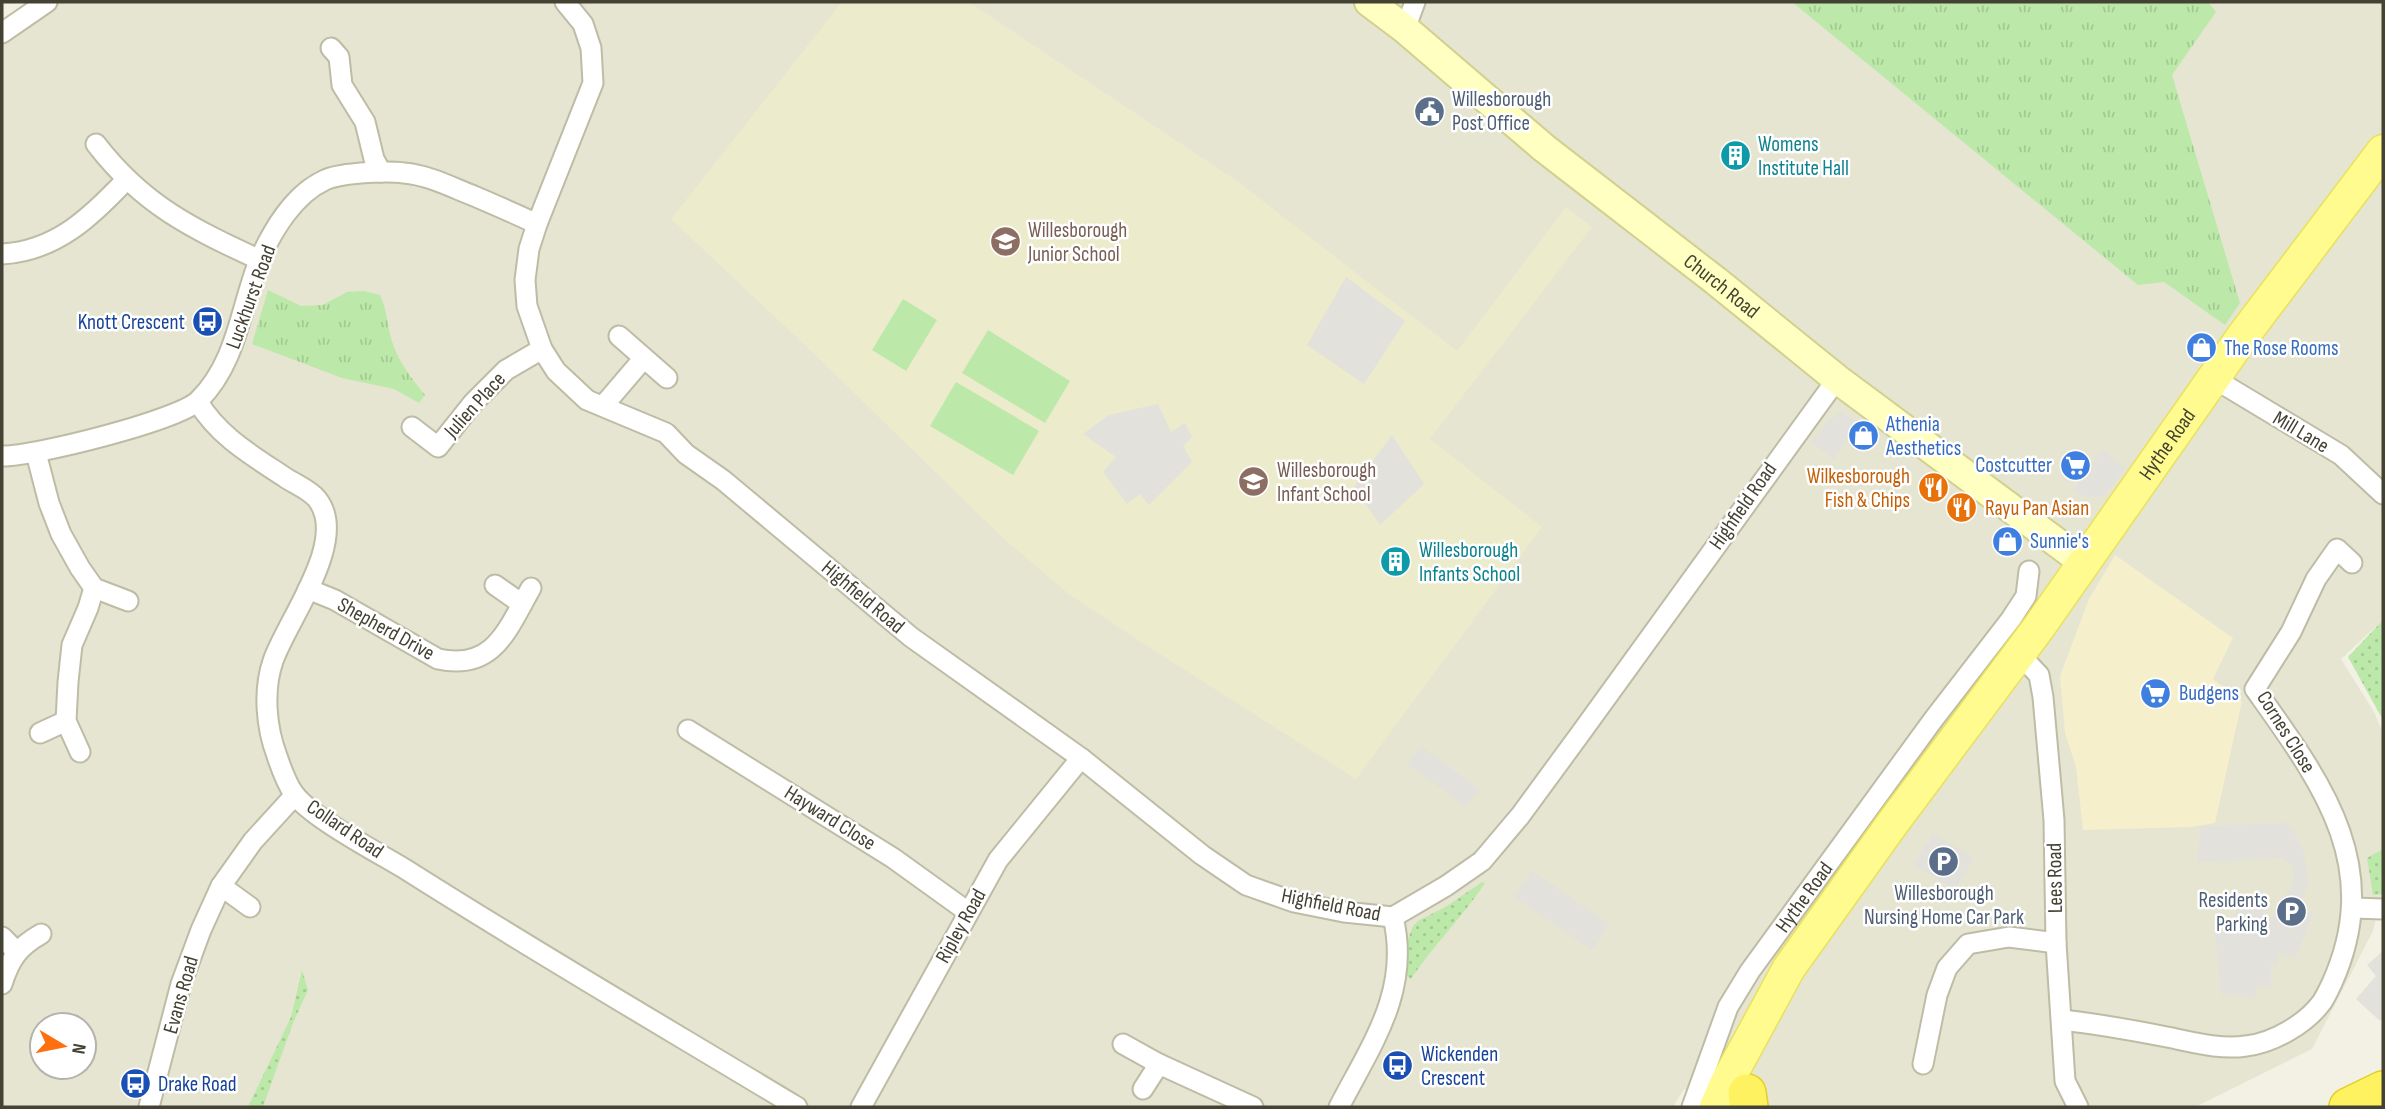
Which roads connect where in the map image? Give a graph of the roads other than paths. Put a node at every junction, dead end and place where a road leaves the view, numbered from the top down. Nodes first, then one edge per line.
1 (47, 2) edge
2 (565, 2) edge
3 (1370, 2) edge
4 (1415, 2) edge
5 (1405, 29) junction
6 (2, 33) edge
7 (331, 48) dead end
8 (96, 144) dead end
9 (2383, 151) edge
10 (381, 172) junction
11 (126, 180) junction
12 (537, 224) junction
13 (2, 254) edge
14 (260, 260) junction
15 (619, 336) dead end
16 (541, 349) junction
17 (644, 358) junction
18 (667, 378) dead end
19 (2213, 378) junction
20 (1837, 379) junction
21 (198, 402) junction
22 (603, 406) junction
23 (412, 427) dead end
24 (36, 453) junction
25 (2, 456) edge
26 (2383, 494) edge
27 (2082, 562) junction
28 (2352, 563) dead end
29 (2029, 571) dead end
30 (495, 585) dead end
31 (94, 588) junction
32 (309, 589) junction
33 (128, 601) dead end
34 (2019, 654) junction
35 (66, 721) junction
36 (688, 730) dead end
37 (1944, 730) junction
38 (40, 733) dead end
39 (79, 752) dead end
40 (1081, 758) junction
41 (295, 795) junction
42 (221, 886) junction
43 (250, 906) dead end
44 (2354, 908) junction
45 (2383, 909) edge
46 (968, 912) junction
47 (1393, 917) junction
48 (41, 934) dead end
49 (2, 937) edge
50 (2056, 943) junction
51 (17, 952) junction
52 (2, 984) edge
53 (1728, 1007) junction
54 (2062, 1020) junction
55 (1758, 1024) junction
56 (1122, 1044) dead end
57 (1158, 1064) junction
58 (1923, 1064) dead end
59 (1143, 1089) dead end
60 (2383, 1090) edge
61 (1739, 1104) edge
62 (149, 1107) edge
63 (797, 1107) edge
64 (860, 1107) edge
65 (1253, 1107) edge
66 (1339, 1107) edge
67 (1692, 1107) edge
68 (2078, 1107) edge
69 (2348, 1107) edge

1 - 6 street
2 - 12 street, Highfield Road
3 - 5 street, Church Road
4 - 5 street
5 - 20 street, Church Road
7 - 10 street
8 - 11 street
9 - 19 main road, Hythe Road
10 - 12 street, Luckhurst Road
10 - 14 street, Luckhurst Road
11 - 13 street
11 - 14 street
12 - 16 street, Highfield Road
14 - 21 street, Luckhurst Road
15 - 17 street
16 - 22 street, Highfield Road
16 - 23 street, Julien Place
17 - 18 street
17 - 22 street
19 - 26 street, Mill Lane
19 - 27 main road, Hythe Road
20 - 27 street, Church Road
20 - 47 street, Highfield Road
21 - 24 street, Luckhurst Road
21 - 32 street, Collard Road
22 - 40 street, Highfield Road
24 - 25 street, Luckhurst Road
24 - 31 street
27 - 34 main road, Hythe Road
28 - 44 street, Cornes Close
29 - 37 street, Hythe Road
30 - 32 street, Shepherd Drive
31 - 33 street
31 - 35 street
32 - 41 street, Collard Road
34 - 37 main road, Hythe Road
34 - 50 street, Lees Road
35 - 38 street
35 - 39 street
36 - 46 street, Hayward Close
37 - 53 street, Hythe Road
37 - 55 main road, Hythe Road
40 - 46 street, Ripley Road
40 - 47 street, Highfield Road
41 - 42 street, Evans Road
41 - 63 street, Collard Road
42 - 43 street
42 - 62 street, Evans Road
44 - 45 street
44 - 54 street, Cornes Close
46 - 64 street, Ripley Road
47 - 66 street
48 - 51 street
49 - 51 street
50 - 54 street, Lees Road
50 - 58 street
51 - 52 street
53 - 55 street
53 - 67 street, Hythe Road
54 - 68 street, Lees Road
55 - 61 main road, Hythe Road
56 - 57 street
57 - 59 street
57 - 65 street
60 - 69 highway

